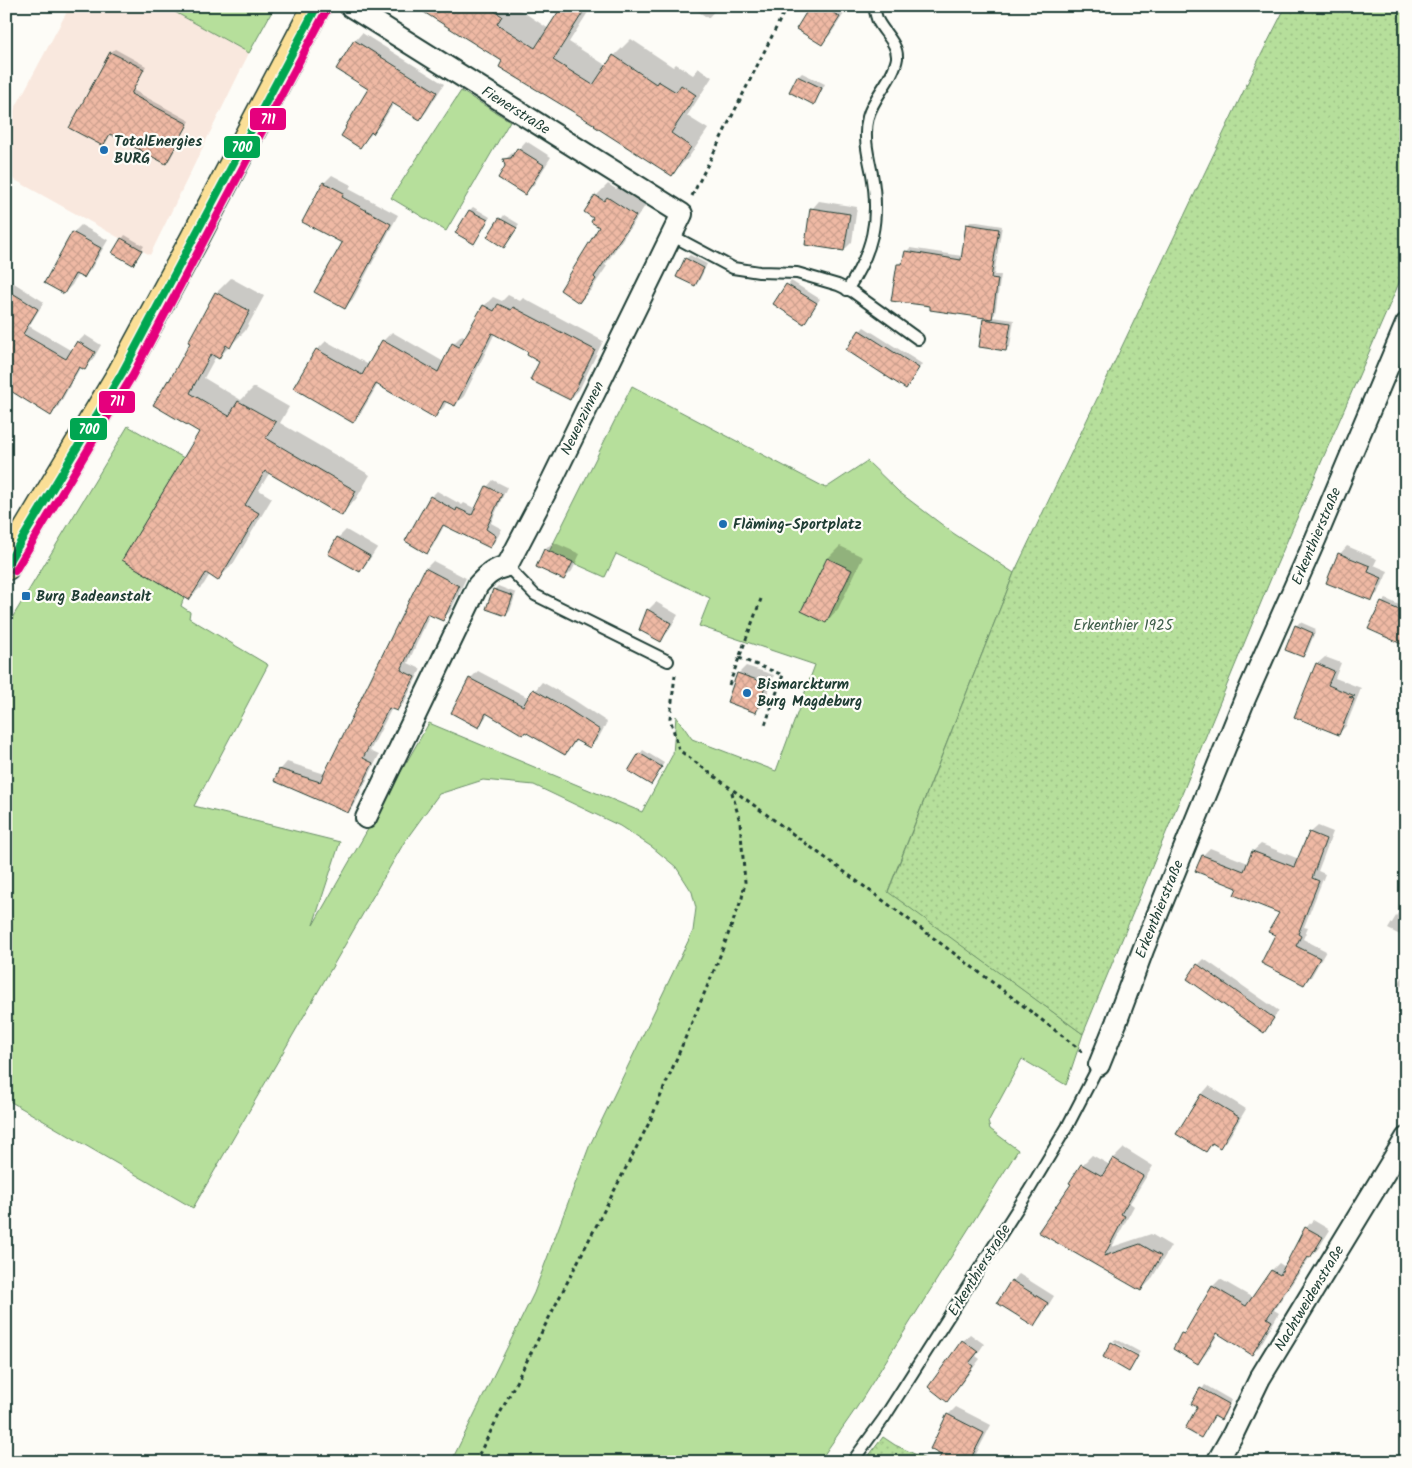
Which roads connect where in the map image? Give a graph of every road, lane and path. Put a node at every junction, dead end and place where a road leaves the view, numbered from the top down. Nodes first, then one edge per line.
1 (317, 6) edge
2 (350, 6) edge
3 (787, 6) edge
4 (874, 6) edge
5 (682, 214) junction
6 (671, 235) junction
7 (847, 290) junction
8 (1406, 324) edge
9 (918, 340) dead end
10 (6, 566) edge
11 (507, 566) junction
12 (760, 599) dead end
13 (739, 658) junction
14 (668, 661) joint
15 (729, 684) dead end
16 (764, 725) dead end
17 (731, 789) junction
18 (366, 818) dead end
19 (1099, 1065) junction
20 (1406, 1138) edge
21 (475, 1462) edge
22 (852, 1462) edge
23 (1216, 1462) edge

1 - 10 main road
2 - 5 street, Fienerstraße
3 - 5 path
4 - 7 lane
5 - 6 street, Neuenzinnen
6 - 7 lane
6 - 11 street, Neuenzinnen
7 - 9 lane
8 - 19 street, Erkenthierstraße
11 - 14 lane
11 - 18 street
12 - 13 path
13 - 15 path
13 - 16 path
14 - 17 path
17 - 19 path
17 - 21 path
19 - 22 lane, Erkenthierstraße
20 - 23 street, Nachtweidenstraße

